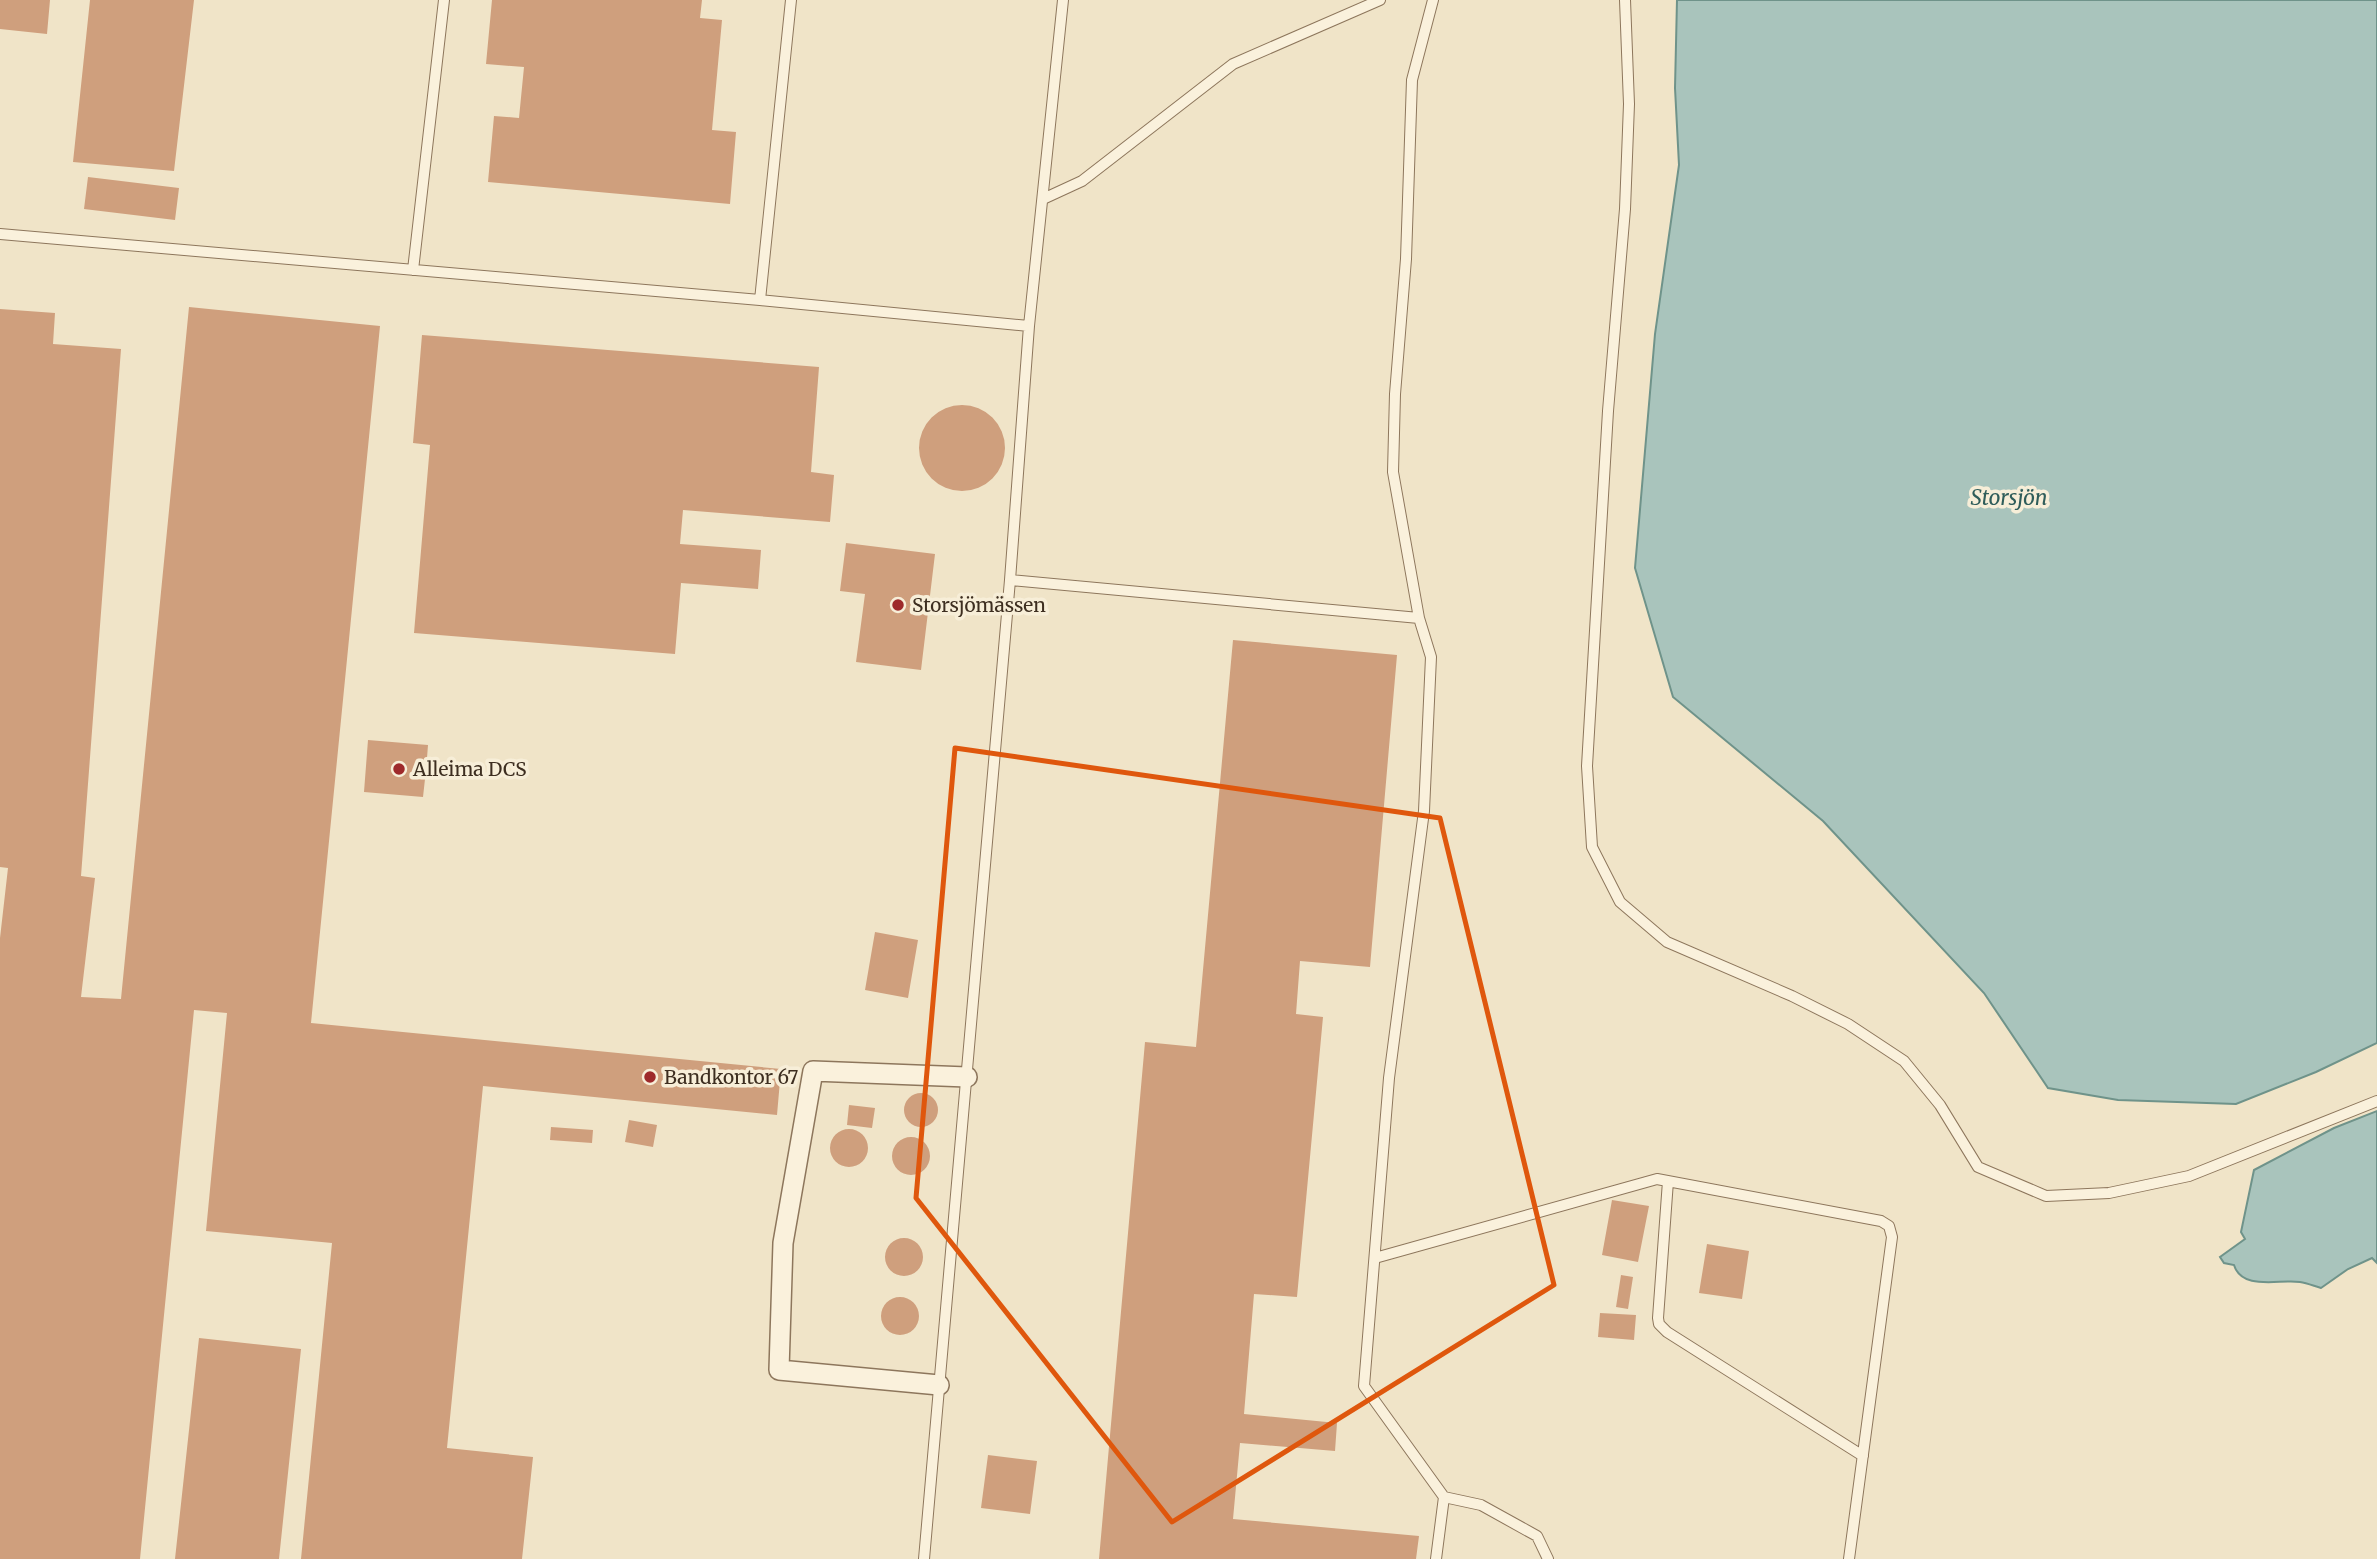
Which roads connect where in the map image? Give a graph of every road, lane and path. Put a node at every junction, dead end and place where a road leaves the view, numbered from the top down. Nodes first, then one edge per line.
1 (444, 0) edge
2 (791, 0) edge
3 (1063, 0) edge
4 (1380, 0) edge
5 (1433, 0) edge
6 (1625, 0) edge
7 (1044, 200) junction
8 (0, 234) edge
9 (413, 270) junction
10 (760, 300) junction
11 (1029, 326) junction
12 (1010, 580) junction
13 (1419, 618) junction
14 (967, 1077) junction
15 (2377, 1101) edge
16 (1668, 1181) junction
17 (1375, 1258) junction
18 (939, 1385) junction
19 (1863, 1457) junction
20 (1444, 1497) junction
21 (924, 1559) edge
22 (1436, 1559) edge
23 (1548, 1559) edge
24 (1849, 1559) edge

1 - 9 lane
2 - 10 lane
3 - 7 lane
4 - 7 lane
5 - 13 lane
6 - 15 lane
7 - 11 lane
8 - 9 lane
9 - 10 lane
10 - 11 lane
11 - 12 lane
12 - 13 lane
12 - 14 lane
13 - 17 lane
14 - 18 lane
14 - 18 street
16 - 17 lane
16 - 19 lane
16 - 19 lane
17 - 20 lane
18 - 21 lane
19 - 24 lane
20 - 22 lane
20 - 23 lane

